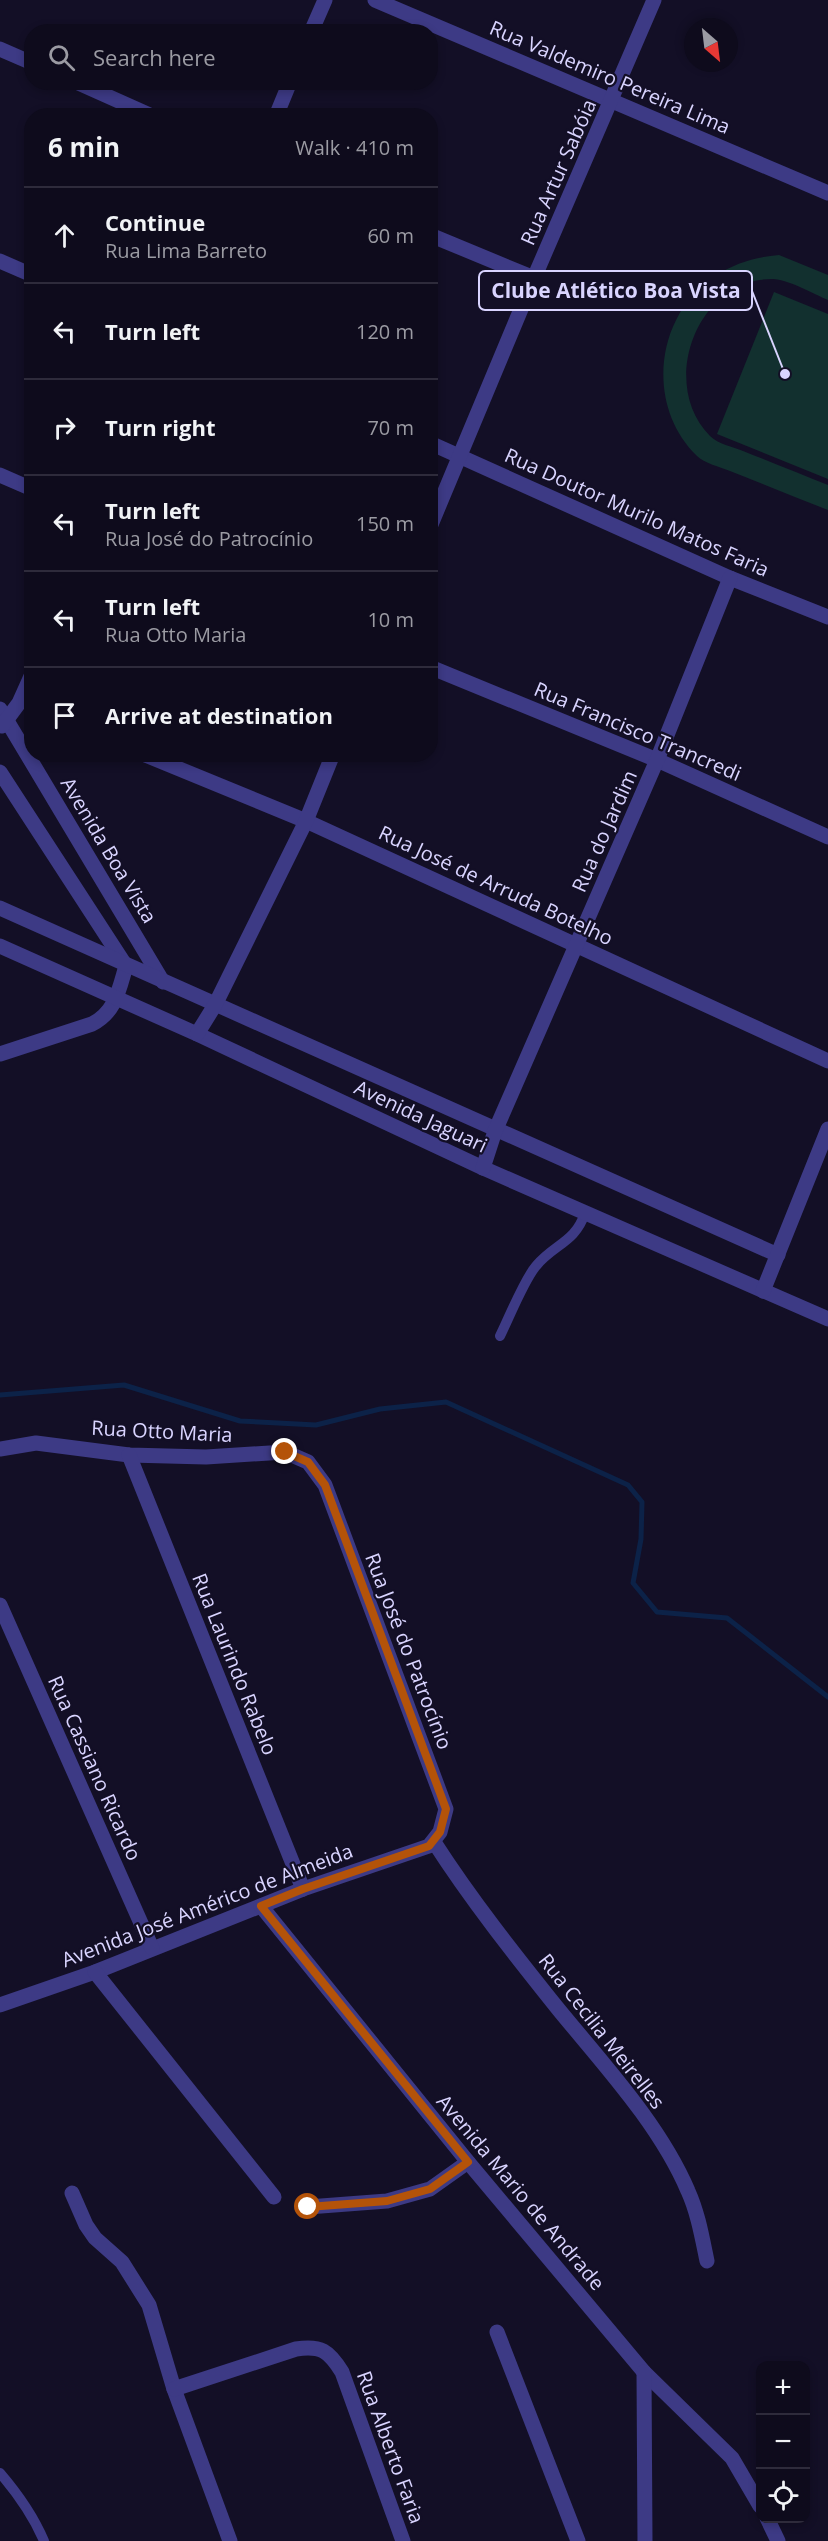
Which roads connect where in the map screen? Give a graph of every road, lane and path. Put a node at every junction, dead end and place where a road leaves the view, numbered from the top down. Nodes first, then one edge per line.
1 (325, 0) edge
2 (375, 0) edge
3 (654, 0) edge
4 (314, 24) edge
5 (432, 24) edge
6 (438, 26) edge
7 (0, 49) edge
8 (24, 60) edge
9 (94, 90) edge
10 (287, 90) edge
11 (613, 100) junction
12 (134, 108) edge
13 (279, 108) edge
14 (828, 193) edge
15 (438, 238) edge
16 (0, 261) edge
17 (24, 272) edge
18 (534, 278) junction
19 (438, 446) edge
20 (462, 456) junction
21 (0, 475) edge
22 (24, 486) edge
23 (438, 509) edge
24 (730, 578) junction
25 (828, 617) edge
26 (438, 670) edge
27 (24, 707) edge
28 (2, 719) edge
29 (24, 755) edge
30 (657, 760) junction
31 (28, 762) edge
32 (162, 762) edge
33 (330, 762) edge
34 (0, 772) edge
35 (306, 821) junction
36 (828, 837) edge
37 (0, 908) edge
38 (577, 945) junction
39 (0, 946) edge
40 (126, 966) junction
41 (163, 982) junction
42 (116, 998) junction
43 (215, 1005) junction
44 (197, 1034) junction
45 (0, 1054) edge
46 (828, 1061) edge
47 (828, 1129) edge
48 (495, 1131) junction
49 (483, 1168) junction
50 (585, 1213) junction
51 (778, 1255) junction
52 (763, 1291) junction
53 (828, 1318) edge
54 (500, 1336) dead end
55 (0, 1449) edge
56 (129, 1455) junction
57 (316, 1471) joint
58 (0, 1605) edge
59 (432, 1844) junction
60 (303, 1889) junction
61 (261, 1906) junction
62 (152, 1948) junction
63 (95, 1972) junction
64 (0, 2005) edge
65 (468, 2162) junction
66 (72, 2193) dead end
67 (274, 2197) dead end
68 (308, 2207) dead end
69 (707, 2261) dead end
70 (497, 2332) dead end
71 (644, 2372) junction
72 (174, 2389) junction
73 (0, 2472) edge
74 (756, 2499) edge
75 (769, 2523) edge
76 (44, 2541) edge
77 (230, 2541) edge
78 (403, 2541) edge
79 (578, 2541) edge
80 (645, 2541) edge
81 (778, 2541) edge

1 - 4 street
2 - 5 street, Rua Valdemiro Pereira Lima
3 - 11 street, Rua Artur Sabóia
6 - 11 street, Rua Valdemiro Pereira Lima
7 - 8 street
9 - 12 street
10 - 13 street
11 - 14 street, Rua Valdemiro Pereira Lima
11 - 18 street, Rua Artur Sabóia
15 - 18 street
16 - 17 street
18 - 20 street, Rua Artur Sabóia
19 - 20 street, Rua Doutor Murilo Matos Faria
20 - 23 street, Rua Artur Sabóia
20 - 24 street, Rua Doutor Murilo Matos Faria
21 - 22 street
24 - 25 street, Rua Doutor Murilo Matos Faria
24 - 30 street, Rua do Jardim
26 - 30 street, Rua Francisco Trancredi
27 - 28 street
28 - 29 street, Avenida Boa Vista
30 - 36 street, Rua Francisco Trancredi
30 - 38 street, Rua do Jardim
31 - 41 street, Avenida Boa Vista
32 - 35 street, Rua José de Arruda Botelho
33 - 35 street
34 - 40 street
35 - 38 street, Rua José de Arruda Botelho
35 - 43 street
37 - 40 street, Avenida Jaguari
38 - 46 street, Rua José de Arruda Botelho
38 - 48 street, Rua do Jardim
39 - 42 street, Avenida Jaguari
40 - 41 street, Avenida Jaguari
40 - 42 street
41 - 43 street, Avenida Jaguari
42 - 44 street, Avenida Jaguari
42 - 45 street
43 - 44 street
43 - 48 street, Avenida Jaguari
44 - 49 street, Avenida Jaguari
47 - 51 street
48 - 49 street, Rua do Jardim
48 - 51 street, Avenida Jaguari
49 - 50 street, Avenida Jaguari
50 - 52 street, Avenida Jaguari
50 - 54 lane
51 - 52 street
52 - 53 street, Avenida Jaguari
55 - 56 street, Rua Otto Maria
56 - 57 street, Rua Otto Maria
56 - 60 street, Rua Laurindo Rabelo
57 - 59 street, Rua José do Patrocínio
58 - 62 street, Rua Cassiano Ricardo
59 - 60 street, Avenida José Américo de Almeida
59 - 69 street, Rua Cecilia Meirelles
60 - 61 street, Avenida José Américo de Almeida
61 - 62 street, Avenida José Américo de Almeida
61 - 65 street, Avenida Mario de Andrade
62 - 63 street, Avenida José Américo de Almeida
63 - 64 street, Avenida José Américo de Almeida
63 - 67 street
65 - 68 street
65 - 71 street, Avenida Mario de Andrade
66 - 72 street
70 - 79 street
71 - 74 street, Avenida Mario de Andrade
71 - 80 street
72 - 77 street
72 - 78 street, Rua Alberto Faria
73 - 76 lane
75 - 81 street

